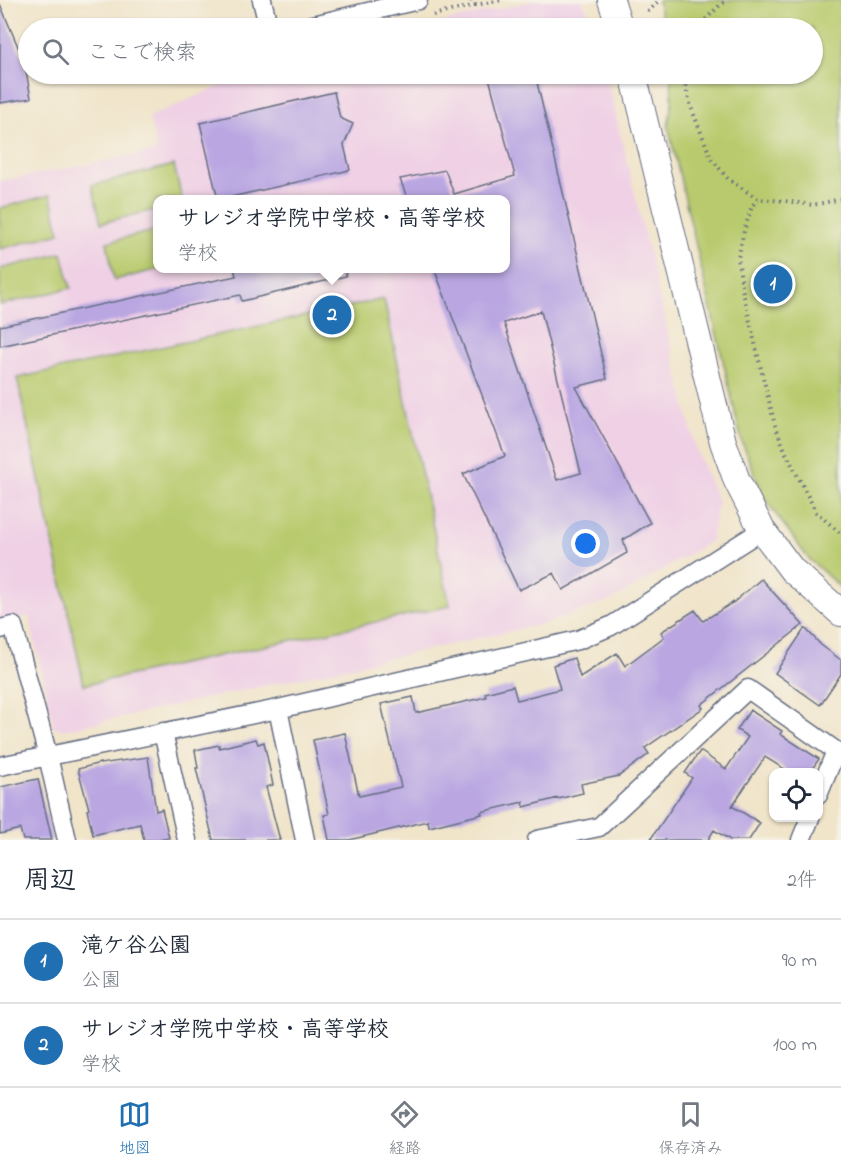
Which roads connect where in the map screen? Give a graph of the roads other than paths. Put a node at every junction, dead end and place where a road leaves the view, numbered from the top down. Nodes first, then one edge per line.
1 (261, 0) edge
2 (418, 0) edge
3 (611, 0) edge
4 (266, 18) edge
5 (343, 18) edge
6 (617, 18) edge
7 (635, 84) edge
8 (762, 530) junction
9 (841, 613) edge
10 (0, 629) edge
11 (278, 709) junction
12 (163, 732) junction
13 (48, 756) junction
14 (0, 766) edge
15 (823, 785) edge
16 (808, 822) edge
17 (67, 840) edge
18 (187, 840) edge
19 (304, 840) edge
20 (537, 840) edge
21 (801, 840) edge

1 - 4 street
2 - 5 street
3 - 6 street
7 - 8 street
8 - 9 street
8 - 11 street
10 - 13 street
11 - 12 street
11 - 19 street
12 - 13 street
12 - 18 street
13 - 14 street
13 - 17 street
15 - 20 street
16 - 21 street

